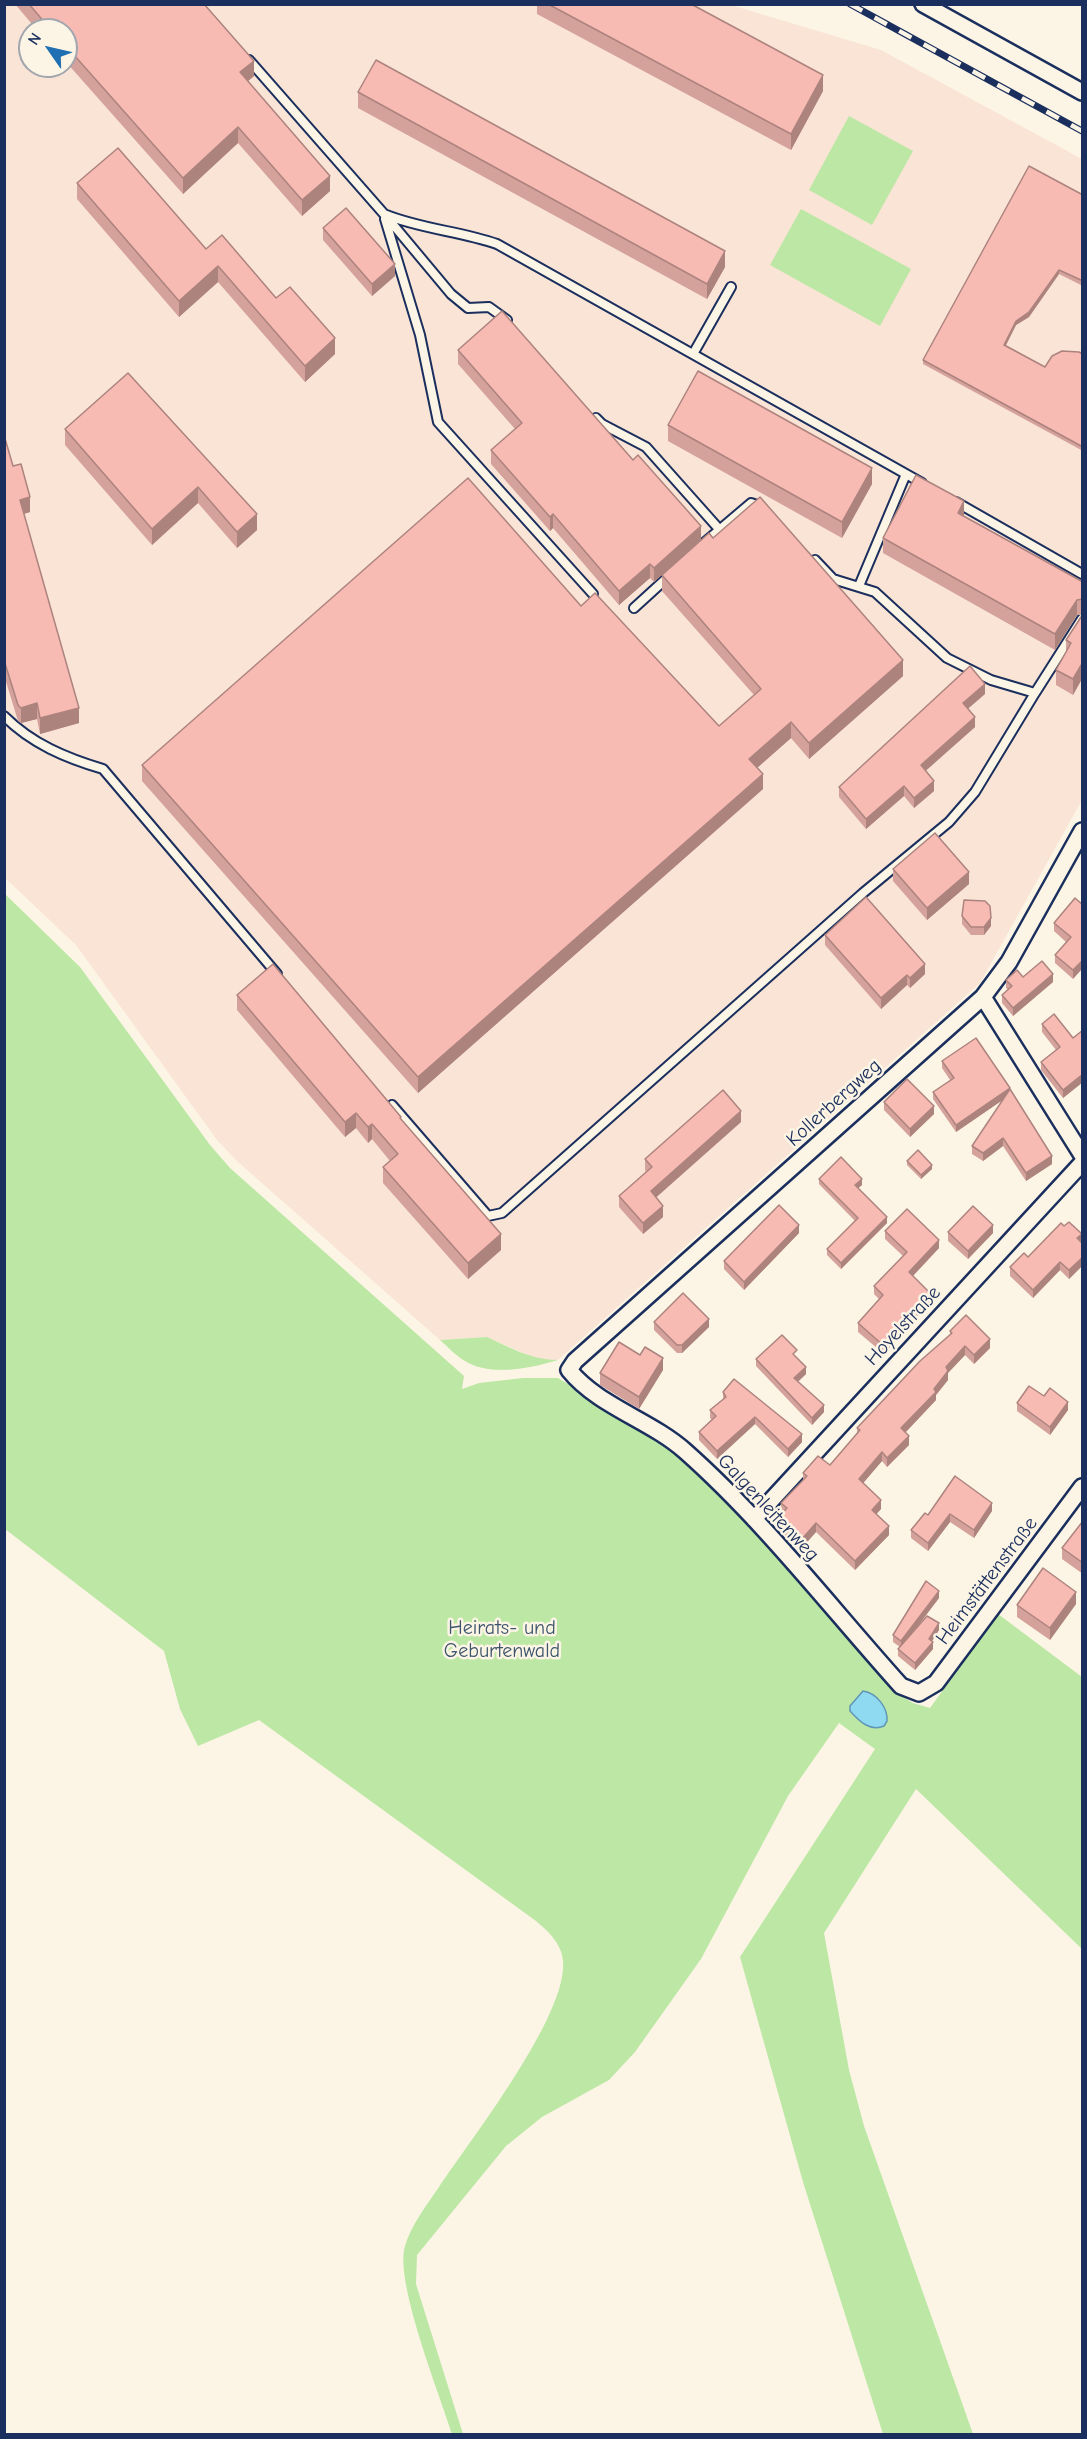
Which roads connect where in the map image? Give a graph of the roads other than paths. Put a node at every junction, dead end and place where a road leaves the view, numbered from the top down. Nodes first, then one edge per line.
1 (923, 4) edge
2 (246, 57) edge
3 (1083, 92) edge
4 (384, 214) junction
5 (731, 287) dead end
6 (512, 326) edge
7 (693, 354) junction
8 (587, 408) edge
9 (906, 474) junction
10 (927, 485) edge
11 (947, 497) edge
12 (771, 515) edge
13 (719, 529) junction
14 (702, 545) edge
15 (810, 555) edge
16 (676, 569) edge
17 (1083, 574) edge
18 (859, 586) junction
19 (593, 594) edge
20 (634, 608) dead end
21 (1083, 619) edge
22 (1035, 693) junction
23 (4, 716) edge
24 (1083, 831) edge
25 (282, 978) edge
26 (983, 997) junction
27 (388, 1102) edge
28 (1083, 1155) edge
29 (1083, 1163) edge
30 (569, 1370) joint
31 (1083, 1487) edge
32 (754, 1519) junction
33 (919, 1693) joint

1 - 3 street
2 - 4 lane
4 - 6 lane
4 - 7 lane
4 - 19 lane
5 - 7 lane
7 - 9 lane
8 - 13 lane
9 - 10 lane
9 - 18 lane
11 - 17 lane
12 - 13 lane
13 - 14 lane
15 - 18 lane
16 - 20 lane
18 - 22 lane
21 - 22 lane
22 - 27 lane
23 - 25 lane
24 - 26 street, Kollerbergweg
26 - 28 street
26 - 30 street, Kollerbergweg
29 - 32 street, Hoyelstraße
30 - 32 street, Galgenleitenweg
31 - 33 street, Heimstättenstraße
32 - 33 street, Galgenleitenweg

